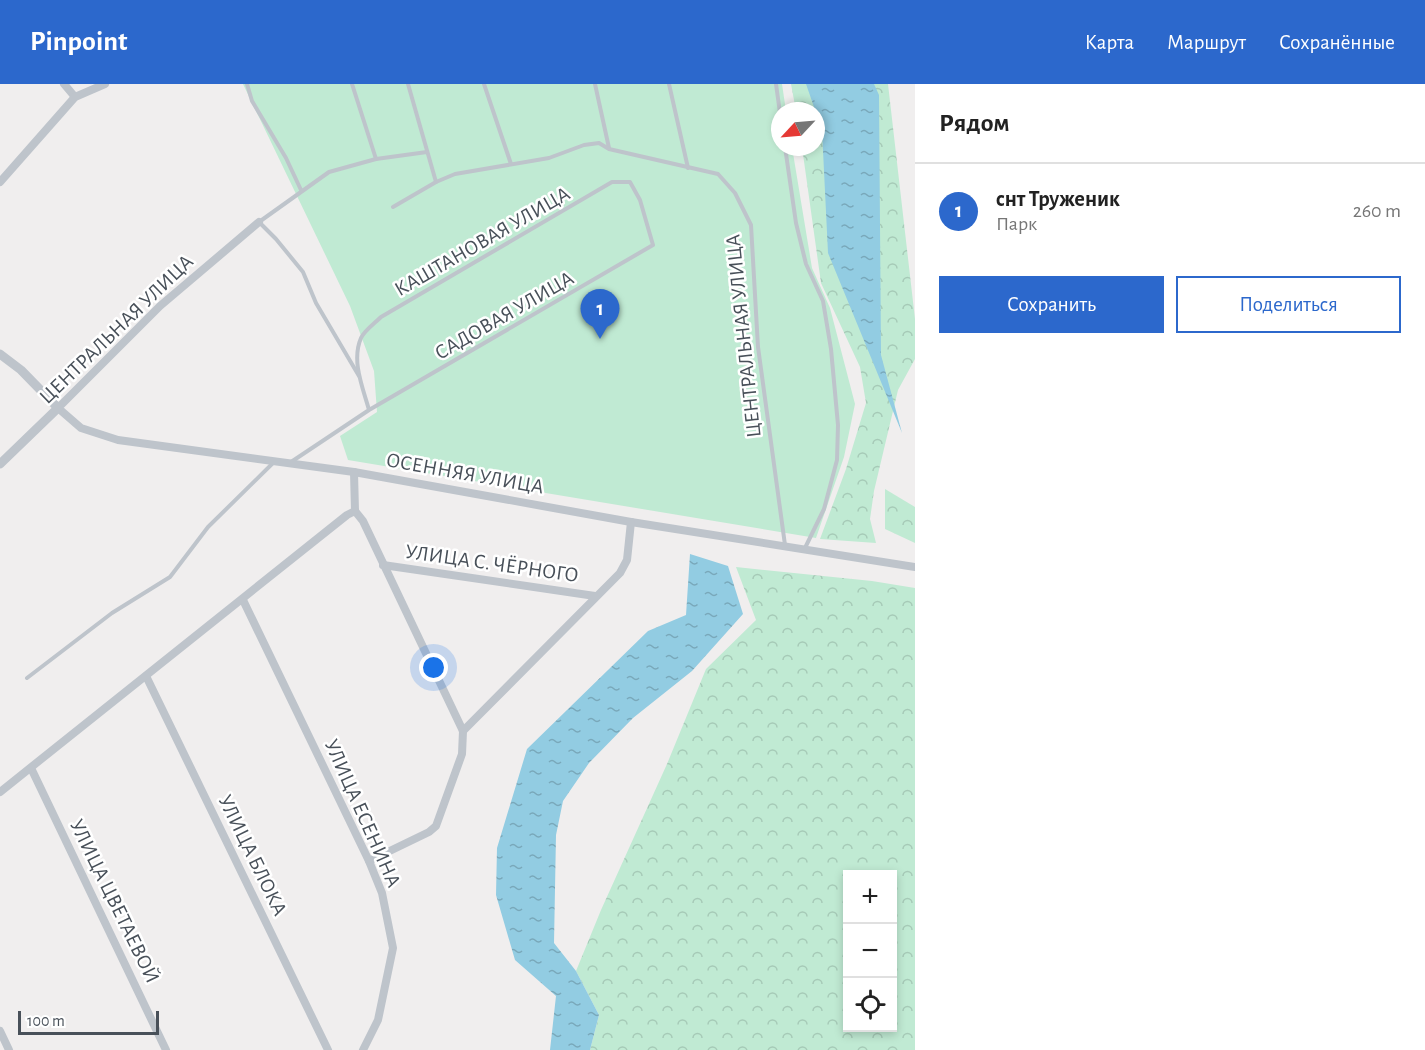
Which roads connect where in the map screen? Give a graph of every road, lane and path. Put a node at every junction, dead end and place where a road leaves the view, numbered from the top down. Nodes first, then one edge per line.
1 (64, 84) edge
2 (105, 84) edge
3 (247, 84) edge
4 (352, 84) edge
5 (408, 84) edge
6 (484, 84) edge
7 (594, 84) edge
8 (669, 84) edge
9 (776, 84) edge
10 (75, 97) junction
11 (778, 102) edge
12 (609, 149) junction
13 (427, 152) junction
14 (786, 156) edge
15 (376, 159) junction
16 (511, 164) junction
17 (688, 168) junction
18 (0, 182) edge
19 (436, 182) junction
20 (301, 190) junction
21 (393, 207) dead end
22 (259, 222) junction
23 (653, 245) joint
24 (0, 354) edge
25 (359, 377) junction
26 (58, 408) junction
27 (369, 410) junction
28 (275, 460) junction
29 (291, 462) junction
30 (0, 464) edge
31 (354, 471) junction
32 (355, 511) junction
33 (631, 522) junction
34 (785, 548) junction
35 (804, 550) junction
36 (383, 565) junction
37 (915, 567) edge
38 (595, 596) junction
39 (243, 600) junction
40 (146, 676) junction
41 (27, 678) dead end
42 (463, 731) junction
43 (31, 768) junction
44 (0, 792) edge
45 (369, 861) junction
46 (0, 1031) edge
47 (9, 1050) edge
48 (166, 1050) edge
49 (328, 1050) edge
50 (363, 1050) edge

1 - 10 street
2 - 10 street
3 - 20 lane
4 - 15 lane
5 - 13 lane
6 - 16 lane
7 - 12 lane
8 - 17 lane
9 - 11 lane
10 - 18 street
12 - 16 lane, ЦЕНТРАЛЬНАЯ УЛИЦА
12 - 17 lane, ЦЕНТРАЛЬНАЯ УЛИЦА
13 - 15 lane
13 - 19 lane
14 - 35 lane
15 - 20 lane
16 - 19 lane, ЦЕНТРАЛЬНАЯ УЛИЦА
17 - 34 lane, ЦЕНТРАЛЬНАЯ УЛИЦА
19 - 21 lane, ЦЕНТРАЛЬНАЯ УЛИЦА
20 - 22 lane
22 - 25 lane
22 - 26 street, ЦЕНТРАЛЬНАЯ УЛИЦА
23 - 25 lane, КАШТАНОВАЯ УЛИЦА
23 - 27 lane, САДОВАЯ УЛИЦА
24 - 26 street
25 - 27 lane, КАШТАНОВАЯ УЛИЦА
26 - 28 street, ОСЕННЯЯ УЛИЦА
26 - 30 street, ЦЕНТРАЛЬНАЯ УЛИЦА
27 - 29 lane
28 - 29 street, ОСЕННЯЯ УЛИЦА
28 - 41 lane
29 - 31 street, ОСЕННЯЯ УЛИЦА
31 - 32 street
31 - 33 street, ОСЕННЯЯ УЛИЦА
32 - 36 street
32 - 39 street
33 - 34 street, ОСЕННЯЯ УЛИЦА
33 - 38 street
34 - 35 street, ОСЕННЯЯ УЛИЦА
35 - 37 street, ОСЕННЯЯ УЛИЦА
36 - 38 street, УЛИЦА С. ЧЁРНОГО
36 - 42 street
38 - 42 street
39 - 40 street
39 - 45 street, УЛИЦА ЕСЕНИНА
40 - 43 street
40 - 49 street, УЛИЦА БЛОКА
42 - 45 street
43 - 44 street
43 - 48 street, УЛИЦА ЦВЕТАЕВОЙ
45 - 50 street, УЛИЦА ЕСЕНИНА
46 - 47 street

